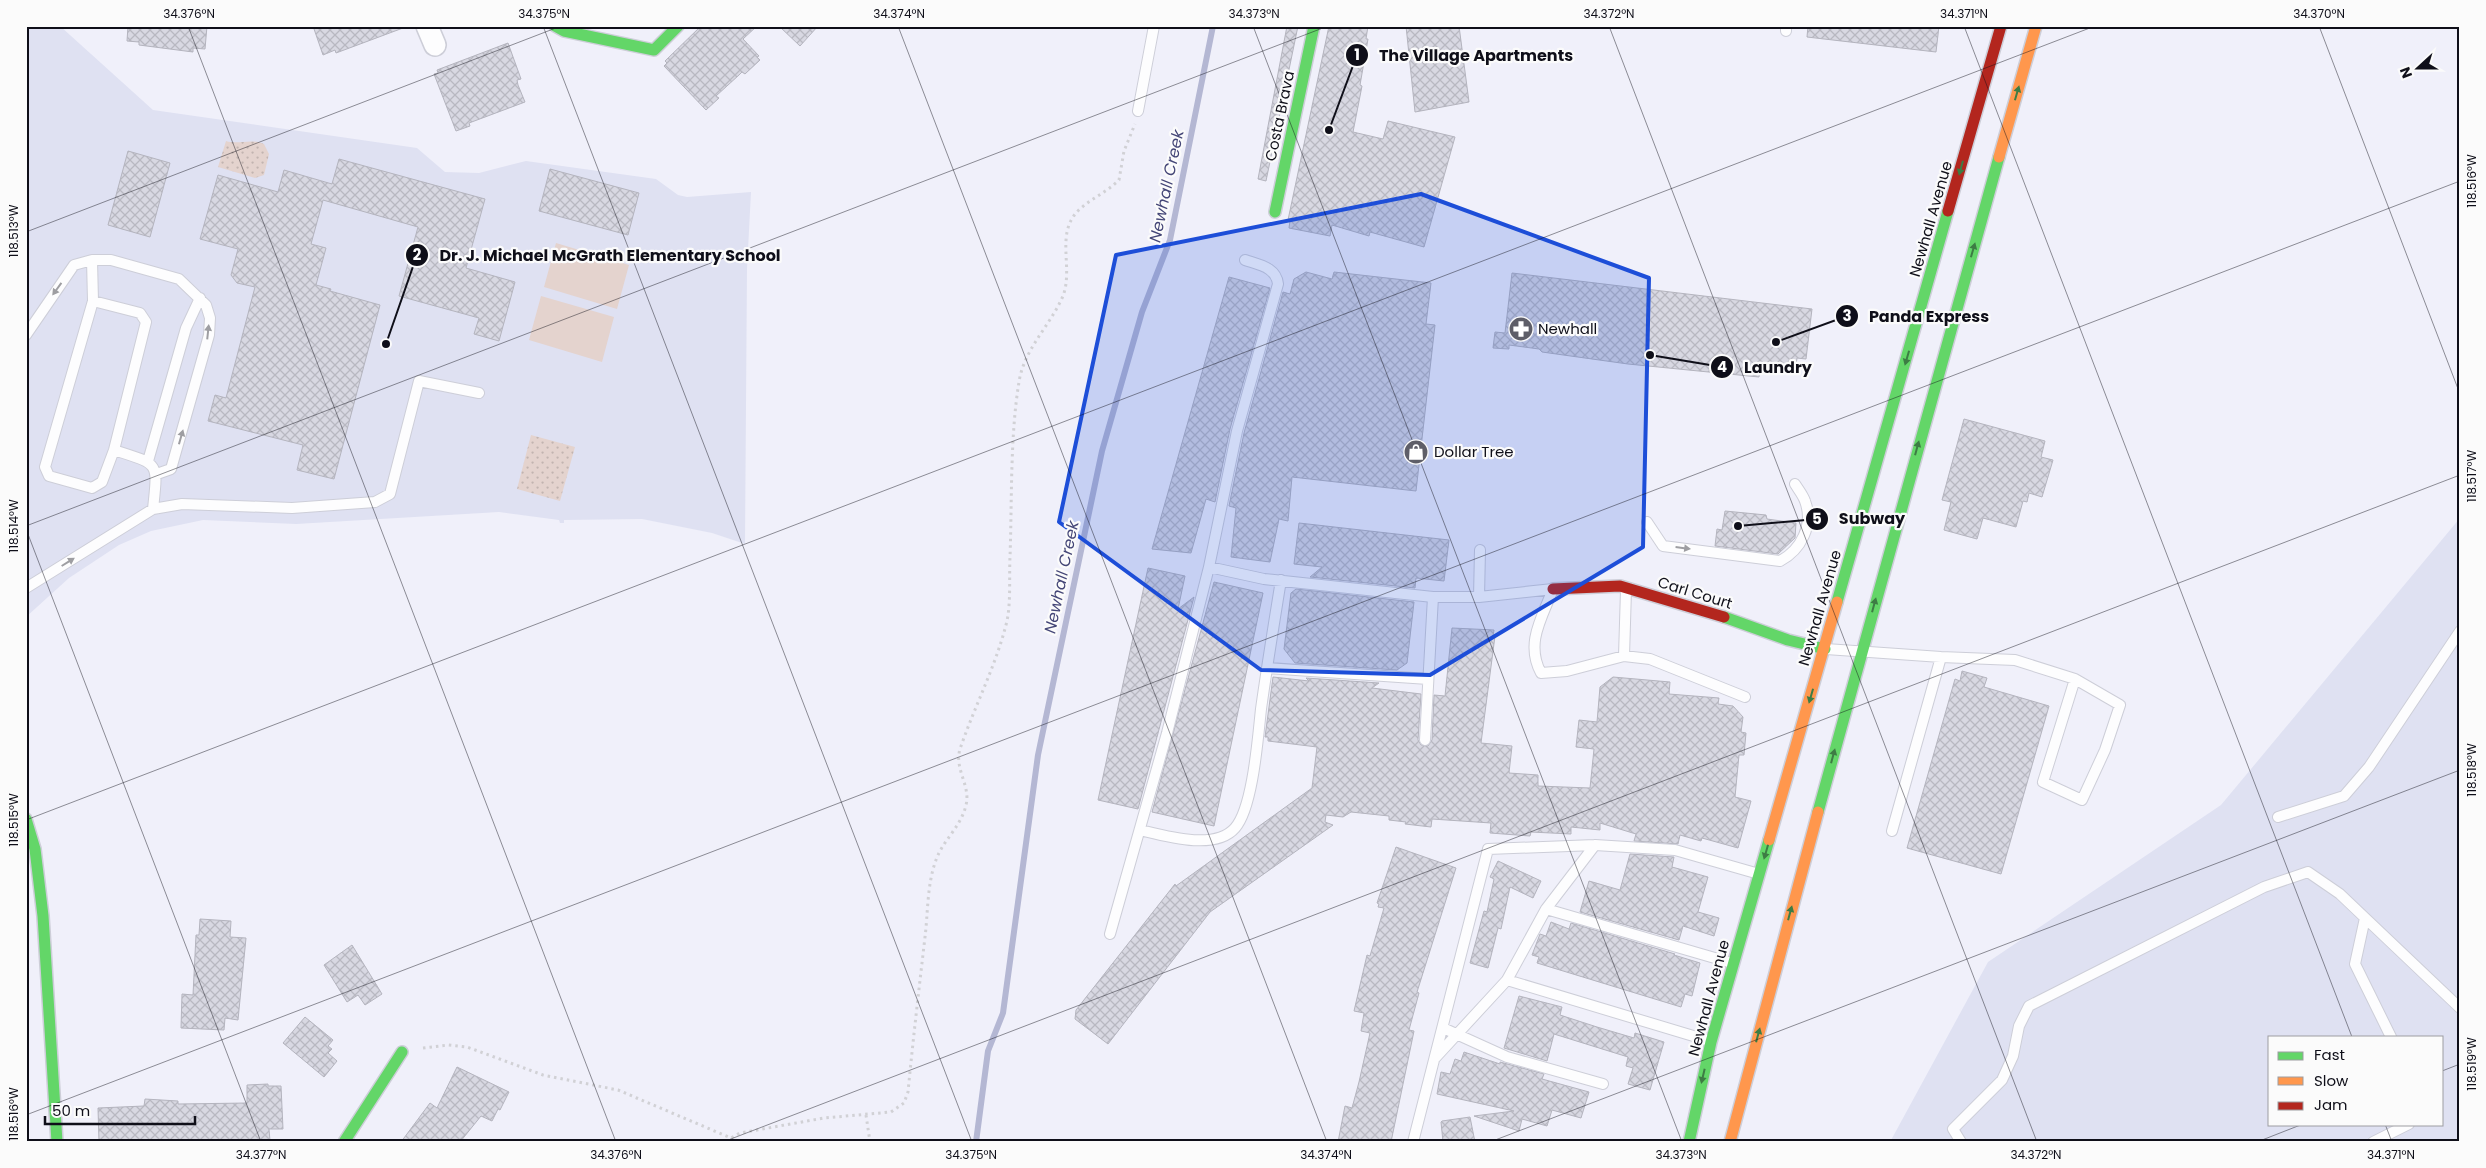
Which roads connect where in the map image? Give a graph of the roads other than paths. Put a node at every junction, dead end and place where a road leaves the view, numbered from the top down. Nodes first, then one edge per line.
1 (555, 26) edge
2 (678, 26) edge
3 (1154, 26) edge
4 (1314, 26) edge
5 (2001, 26) edge
6 (2036, 26) edge
7 (1138, 111) road end
8 (1275, 212) dead end
9 (92, 260) junction
10 (1245, 260) dead end
11 (200, 298) junction
12 (93, 301) junction
13 (26, 335) edge
14 (479, 393) dead end
15 (114, 450) junction
16 (148, 461) junction
17 (156, 474) junction
18 (1795, 484) dead end
19 (153, 509) junction
20 (1648, 522) dead end
21 (1480, 550) dead end
22 (1209, 567) junction
23 (1281, 580) junction
24 (26, 588) edge
25 (1626, 588) junction
26 (1553, 589) junction
27 (1433, 597) junction
28 (1479, 597) junction
29 (2460, 631) edge
30 (1825, 649) junction
31 (1861, 652) junction
32 (1624, 656) junction
33 (1941, 658) junction
34 (1268, 668) junction
35 (1428, 679) junction
36 (2075, 679) junction
37 (1745, 697) dead end
38 (1425, 740) dead end
39 (2278, 817) dead end
40 (26, 819) edge
41 (1140, 830) junction
42 (1892, 831) dead end
43 (1595, 845) junction
44 (1760, 874) junction
45 (1546, 909) junction
46 (2365, 918) junction
47 (1110, 934) dead end
48 (1734, 964) junction
49 (1508, 980) junction
50 (2460, 1008) edge
51 (1443, 1028) junction
52 (1456, 1034) junction
53 (2391, 1036) edge
54 (1711, 1042) junction
55 (402, 1052) road end
56 (1435, 1058) junction
57 (1603, 1084) dead end
58 (2404, 1126) edge
59 (57, 1142) edge
60 (344, 1142) edge
61 (1413, 1142) edge
62 (1689, 1142) edge
63 (1730, 1142) edge
64 (1960, 1142) edge
65 (2373, 1142) edge

1 - 2 main road
3 - 7 lane
4 - 8 main road, Costa Brava
5 -> 30 main road, Newhall Avenue
31 -> 6 main road
9 - 11 lane
9 - 12 lane
9 -> 13 lane
10 - 22 lane
11 - 16 lane
17 -> 11 lane
12 - 15 lane
12 - 15 lane
14 - 19 lane
15 - 16 lane
16 - 17 lane
17 - 19 lane
20 -> 18 lane
24 -> 19 lane
21 - 28 lane
22 - 23 lane
22 - 41 lane
23 - 27 lane
23 - 34 lane
25 - 26 main road, Carl Court
25 - 30 main road, Carl Court
25 - 32 lane
26 - 28 lane
26 - 32 lane
27 - 28 lane
27 - 35 lane
29 - 39 lane
30 - 31 lane
30 -> 44 main road, Newhall Avenue
31 - 33 lane
63 -> 31 main road
32 - 37 lane
33 - 36 lane
33 - 42 lane
34 - 35 lane
34 - 41 lane
35 - 38 lane
36 - 36 lane
40 - 59 main road
41 - 47 lane
43 - 44 lane
43 - 45 lane
43 - 51 lane
44 - 48 main road, Newhall Avenue
45 - 48 lane
45 - 49 lane
46 - 50 lane
46 - 53 lane
46 - 64 lane
48 - 54 main road, Newhall Avenue
49 - 52 lane
49 - 54 lane
51 - 52 lane
51 - 56 lane
52 - 56 lane
52 - 57 lane
54 -> 62 main road, Newhall Avenue
55 - 60 main road
56 - 61 lane
58 - 65 lane

